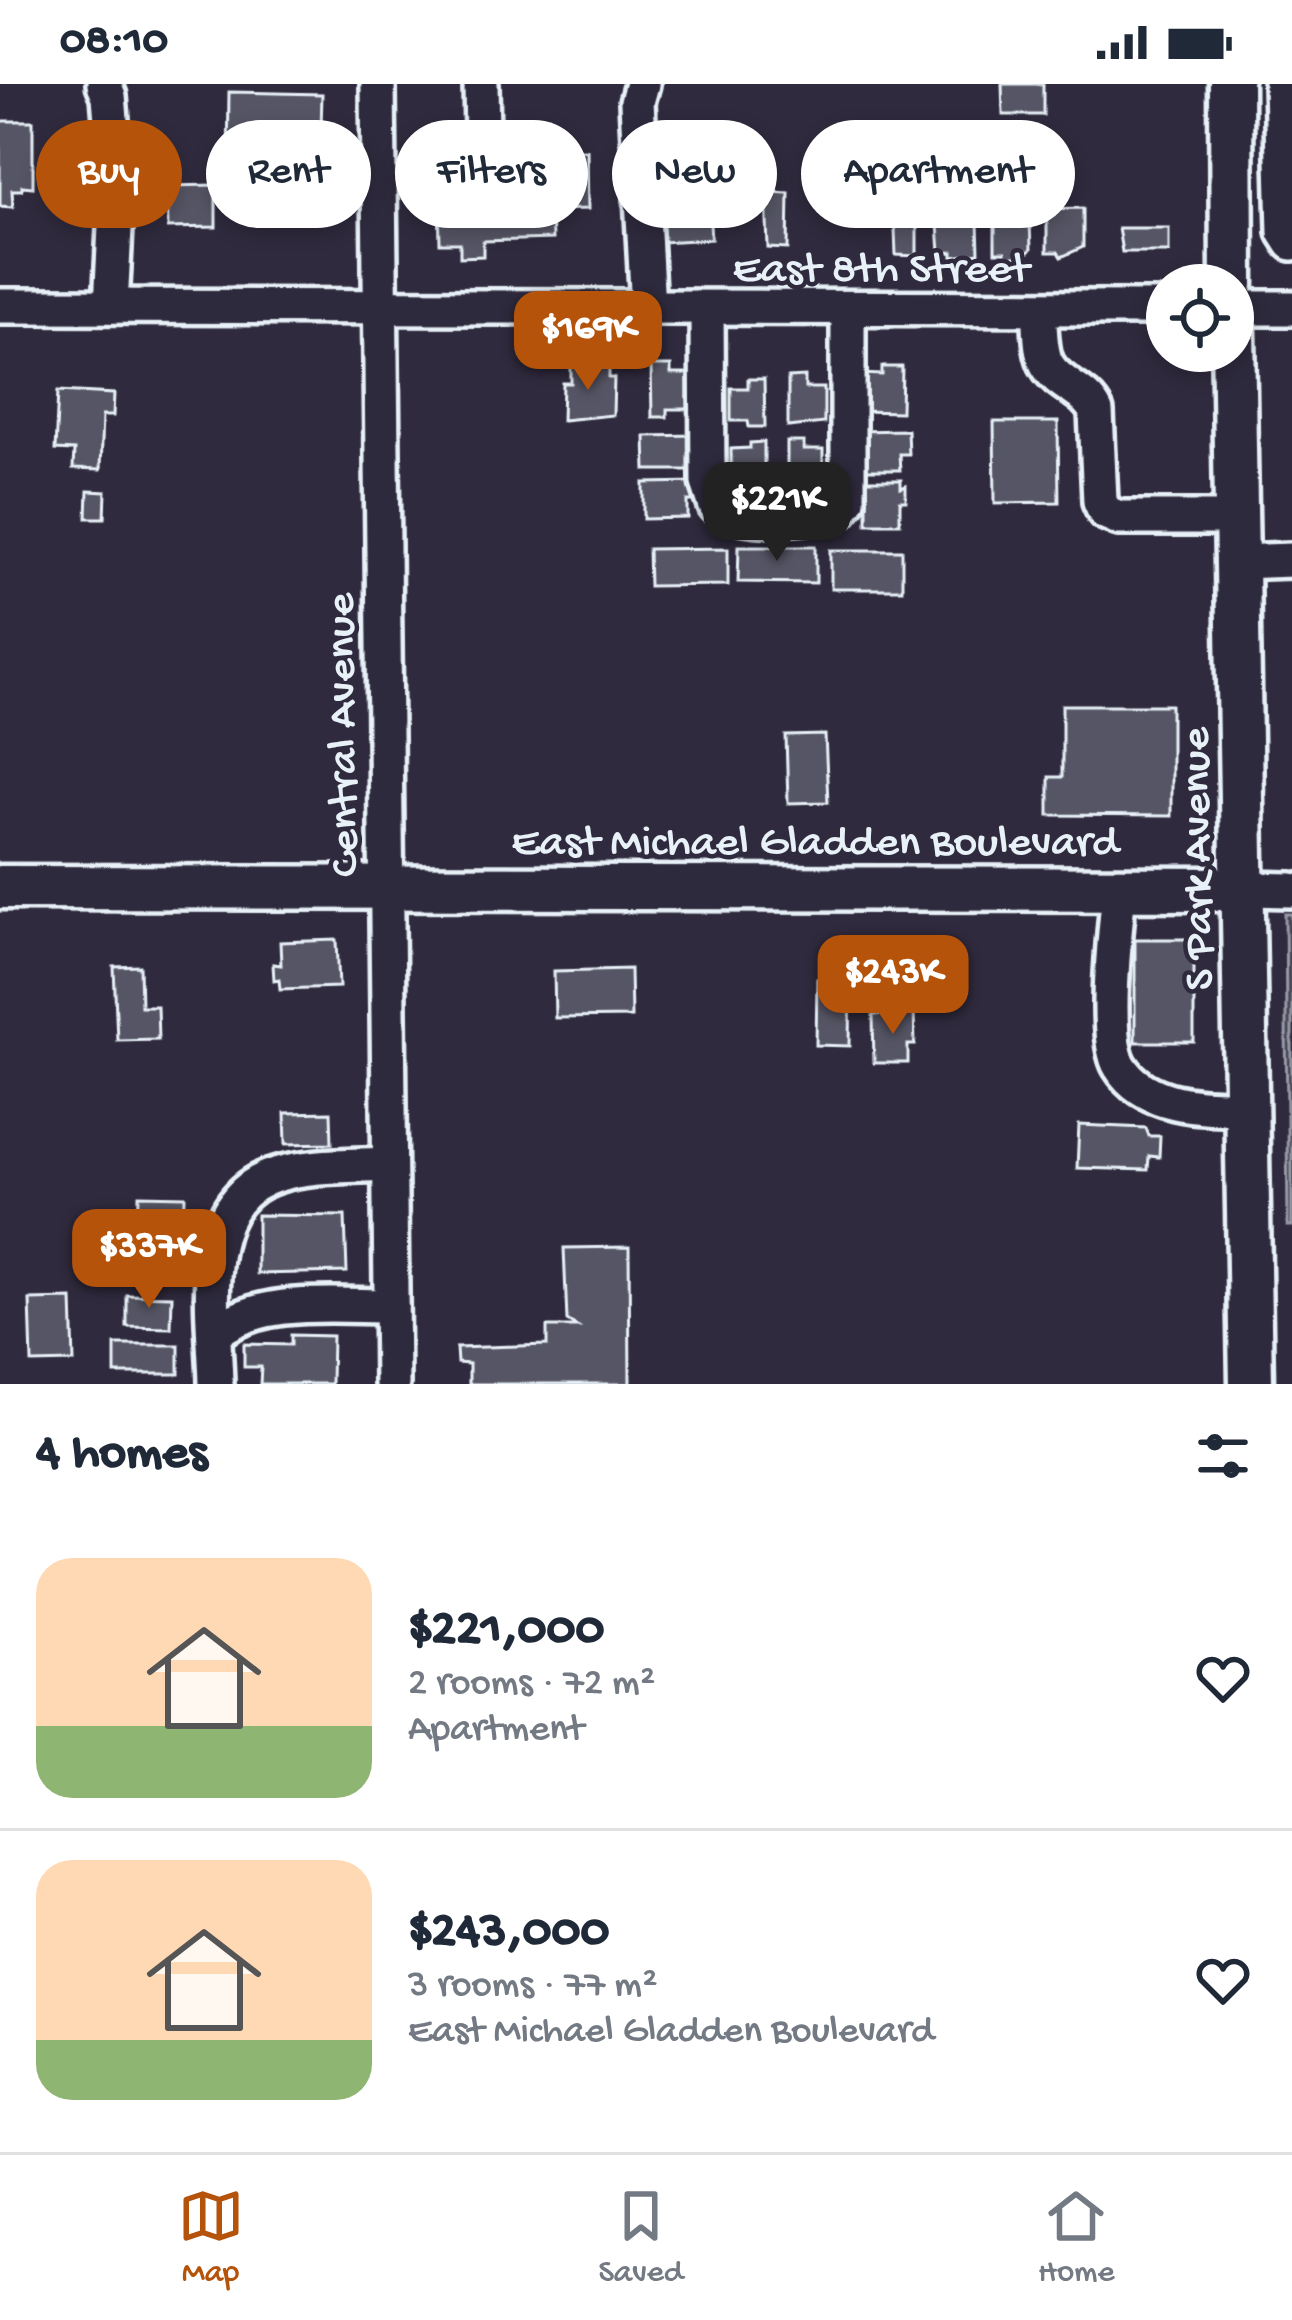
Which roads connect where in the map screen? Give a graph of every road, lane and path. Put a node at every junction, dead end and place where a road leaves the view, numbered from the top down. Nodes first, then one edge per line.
1 (104, 84) edge
2 (378, 84) edge
3 (481, 84) edge
4 (642, 84) edge
5 (1231, 84) edge
6 (1281, 84) edge
7 (482, 120) edge
8 (1283, 159) junction
9 (1231, 161) junction
10 (1292, 243) edge
11 (1232, 264) edge
12 (0, 306) edge
13 (111, 306) junction
14 (379, 306) junction
15 (1146, 308) edge
16 (1254, 308) edge
17 (1292, 308) edge
18 (648, 309) junction
19 (707, 309) junction
20 (848, 309) junction
21 (1039, 309) junction
22 (1234, 372) edge
23 (1238, 518) junction
24 (1292, 560) edge
25 (1238, 562) junction
26 (385, 886) junction
27 (0, 887) edge
28 (1119, 889) junction
29 (1245, 890) junction
30 (1292, 890) edge
31 (1249, 1107) junction
32 (389, 1164) junction
33 (391, 1306) junction
34 (215, 1333) junction
35 (216, 1384) edge
36 (392, 1384) edge
37 (1251, 1384) edge

1 - 13 street
2 - 14 street, Central Avenue
3 - 7 street
4 - 18 street
5 - 9 main road
6 - 8 street
8 - 9 street
8 - 10 street
9 - 11 main road
12 - 13 street, East 8th Street
13 - 14 street, East 8th Street
14 - 18 street, East 8th Street
14 - 26 street, Central Avenue
15 - 21 street, East 8th Street
16 - 17 street
18 - 19 street, East 8th Street
19 - 20 street, East 8th Street
19 - 20 street
20 - 21 street, East 8th Street
21 - 23 street
22 - 23 main road, S Park Avenue
23 - 25 main road, S Park Avenue
24 - 25 street
25 - 29 main road, S Park Avenue
26 - 27 main road, East Michael Gladden Boulevard
26 - 28 main road, East Michael Gladden Boulevard
26 - 32 street, Central Avenue
28 - 29 main road, East Michael Gladden Boulevard
28 - 31 street
29 - 30 street
29 - 31 main road, S Park Avenue
31 - 37 main road, S Park Avenue
32 - 33 street, Central Avenue
32 - 34 street
33 - 34 street
33 - 36 street, Central Avenue
34 - 35 street

